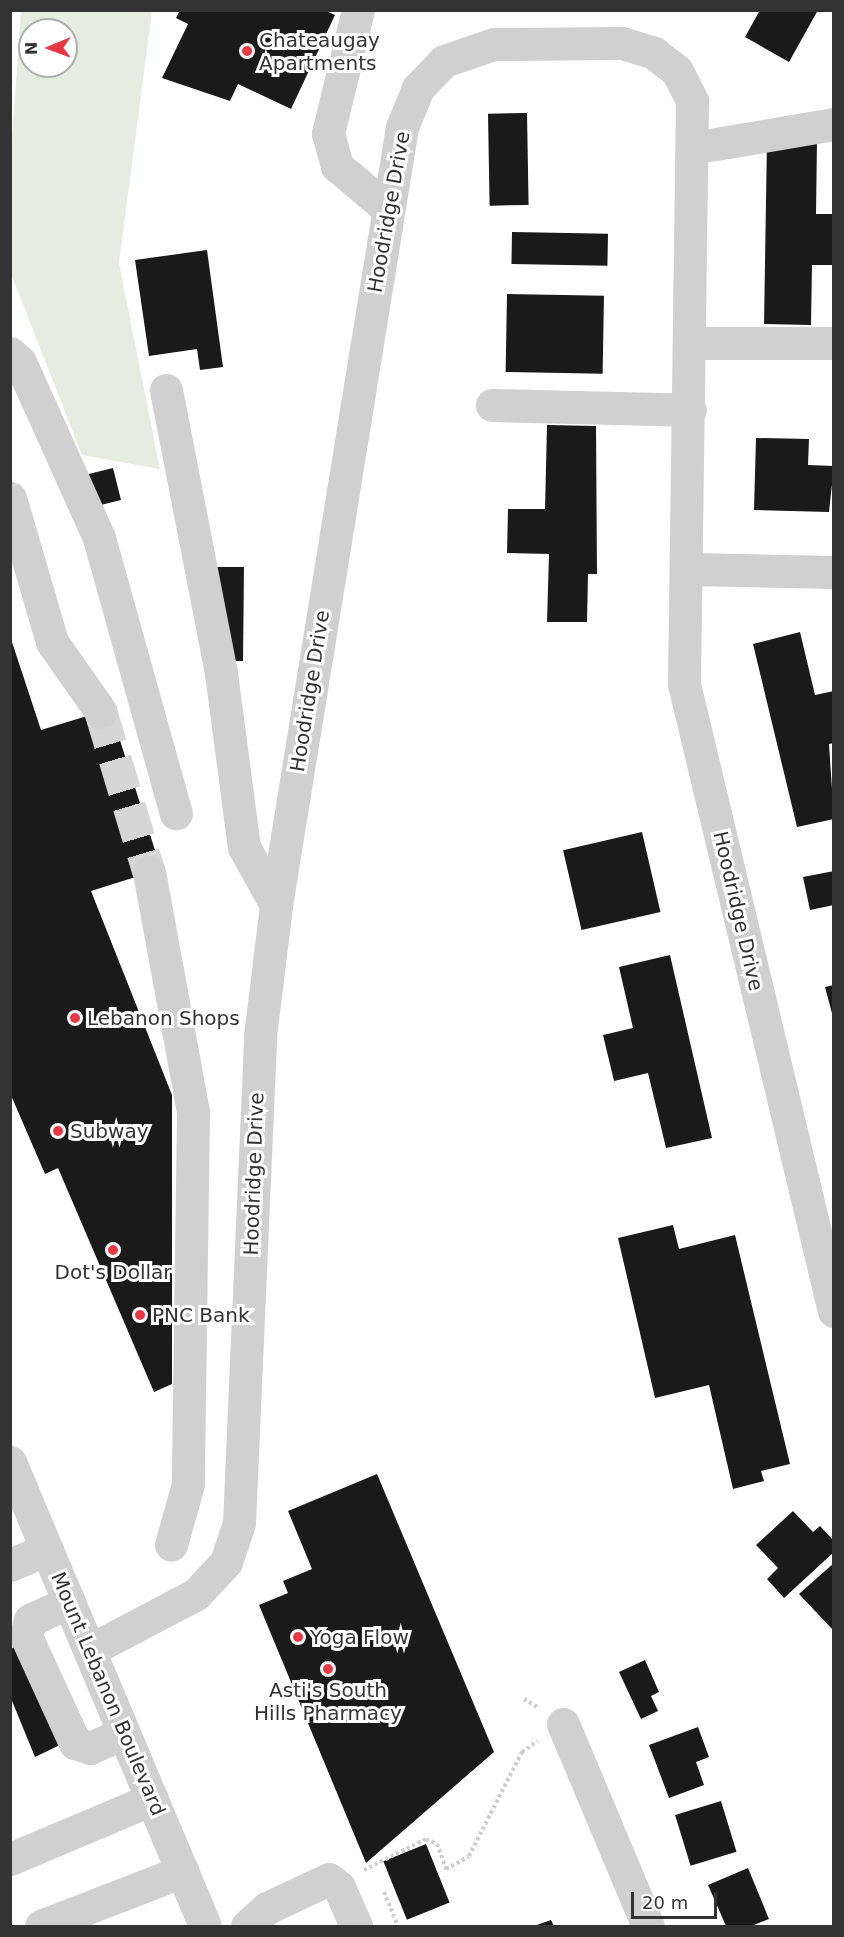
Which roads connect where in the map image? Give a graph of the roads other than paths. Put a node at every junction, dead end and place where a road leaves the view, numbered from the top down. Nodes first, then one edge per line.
1 (358, 10) edge
2 (834, 124) edge
3 (692, 148) junction
4 (388, 209) junction
5 (691, 343) junction
6 (834, 343) edge
7 (10, 353) edge
8 (166, 390) dead end
9 (492, 405) dead end
10 (690, 410) junction
11 (10, 498) edge
12 (687, 569) junction
13 (834, 572) edge
14 (101, 712) tunnel mouth
15 (176, 813) dead end
16 (149, 872) tunnel mouth
17 (276, 905) junction
18 (834, 1311) edge
19 (10, 1462) edge
20 (171, 1545) dead end
21 (47, 1549) junction
22 (10, 1565) edge
23 (69, 1602) junction
24 (90, 1650) junction
25 (563, 1724) dead end
26 (124, 1733) junction
27 (152, 1799) junction
28 (10, 1859) edge
29 (183, 1871) junction
30 (41, 1926) edge
31 (205, 1926) edge
32 (247, 1926) edge
33 (356, 1926) edge
34 (648, 1926) edge

1 - 4 street
2 - 3 street
3 - 4 street, Hoodridge Drive
3 - 5 street, Hoodridge Drive
4 - 17 street, Hoodridge Drive
5 - 6 street
5 - 10 street, Hoodridge Drive
7 - 15 street
8 - 17 street
9 - 10 street
10 - 12 street, Hoodridge Drive
11 - 14 street
12 - 13 street
12 - 18 street, Hoodridge Drive
16 - 20 street
17 - 24 street, Hoodridge Drive
19 - 21 street, Mount Lebanon Boulevard
21 - 22 street
21 - 23 street, Mount Lebanon Boulevard
23 - 24 street, Mount Lebanon Boulevard
23 - 26 street
24 - 26 street, Mount Lebanon Boulevard
25 - 34 street
26 - 27 street, Mount Lebanon Boulevard
27 - 28 street
27 - 29 street, Mount Lebanon Boulevard
29 - 30 street
29 - 31 street, Mount Lebanon Boulevard
32 - 33 street

